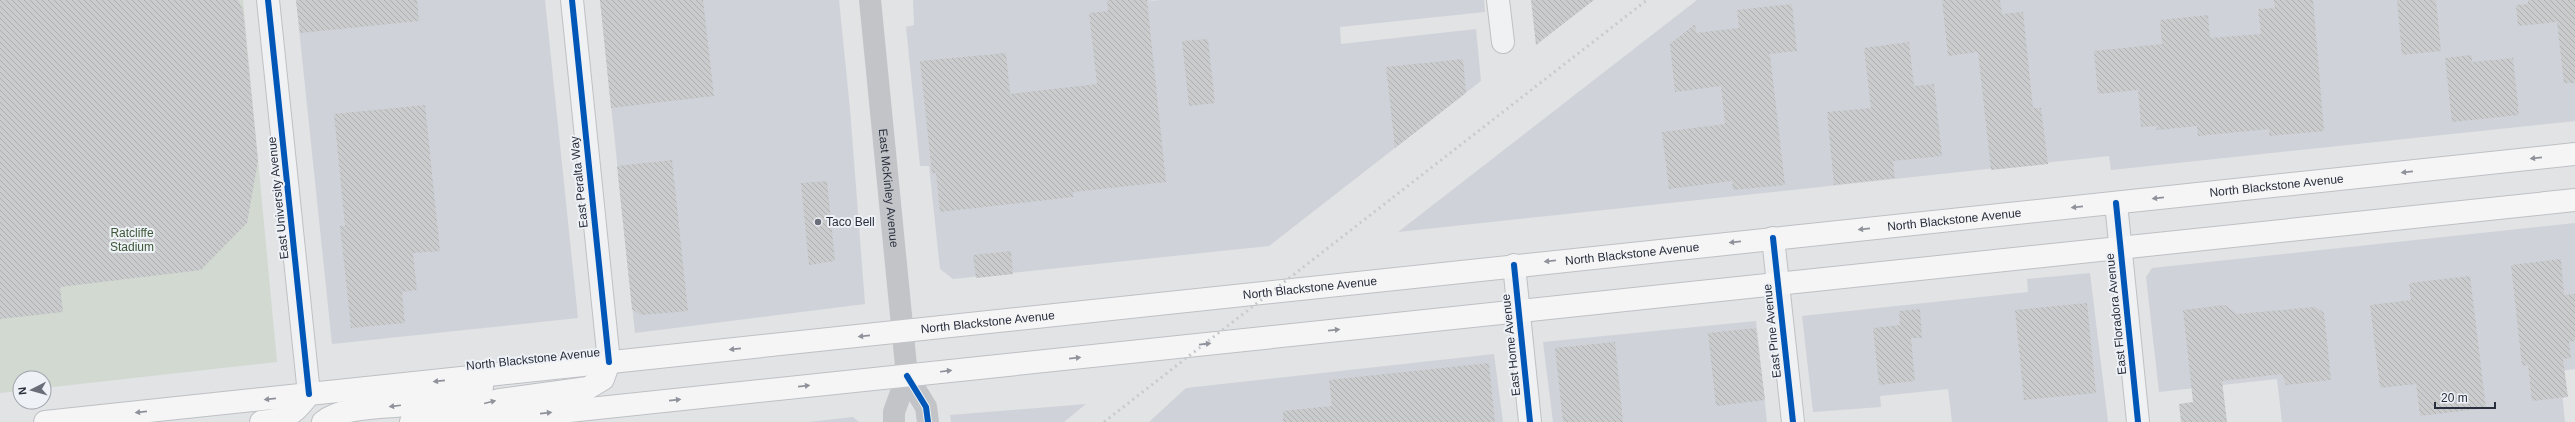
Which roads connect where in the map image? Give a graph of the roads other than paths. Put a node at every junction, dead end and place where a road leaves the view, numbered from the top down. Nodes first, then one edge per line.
1 (268, 0) edge
2 (572, 0) edge
3 (870, 0) edge
4 (1498, 0) edge
5 (1503, 42) dead end
6 (2575, 154) edge
7 (2575, 200) edge
8 (2116, 203) junction
9 (1774, 238) junction
10 (2120, 248) junction
11 (1514, 265) junction
12 (1778, 284) junction
13 (1519, 310) junction
14 (903, 332) junction
15 (609, 362) junction
16 (541, 370) junction
17 (907, 376) junction
18 (309, 394) junction
19 (45, 422) edge
20 (261, 422) edge
21 (323, 422) edge
22 (412, 422) edge
23 (465, 422) edge
24 (894, 422) edge
25 (928, 422) edge
26 (1530, 422) edge
27 (1793, 422) edge
28 (2138, 422) edge

1 - 18 street, East University Avenue
2 - 15 street, East Peralta Way
3 - 14 main road, East McKinley Avenue
4 - 5 street
6 -> 8 main road, North Blackstone Avenue
7 - 10 main road
8 -> 9 main road, North Blackstone Avenue
8 - 10 street, East Floradora Avenue
9 -> 11 main road, North Blackstone Avenue
9 - 12 street, East Pine Avenue
10 - 12 main road
10 - 28 street, East Floradora Avenue
11 - 13 street, East Home Avenue
11 - 14 main road, North Blackstone Avenue
12 - 13 main road
12 - 27 street, East Pine Avenue
17 -> 13 main road
13 - 26 street, East Home Avenue
14 -> 15 main road, North Blackstone Avenue
14 - 17 main road, East McKinley Avenue
15 - 16 main road, North Blackstone Avenue
22 -> 15 main road
16 -> 18 main road, North Blackstone Avenue
16 -> 21 main road
23 -> 17 main road
17 - 24 main road, East McKinley Avenue
17 - 25 main road, East McKinley Avenue
18 -> 19 main road, North Blackstone Avenue
18 - 20 main road

